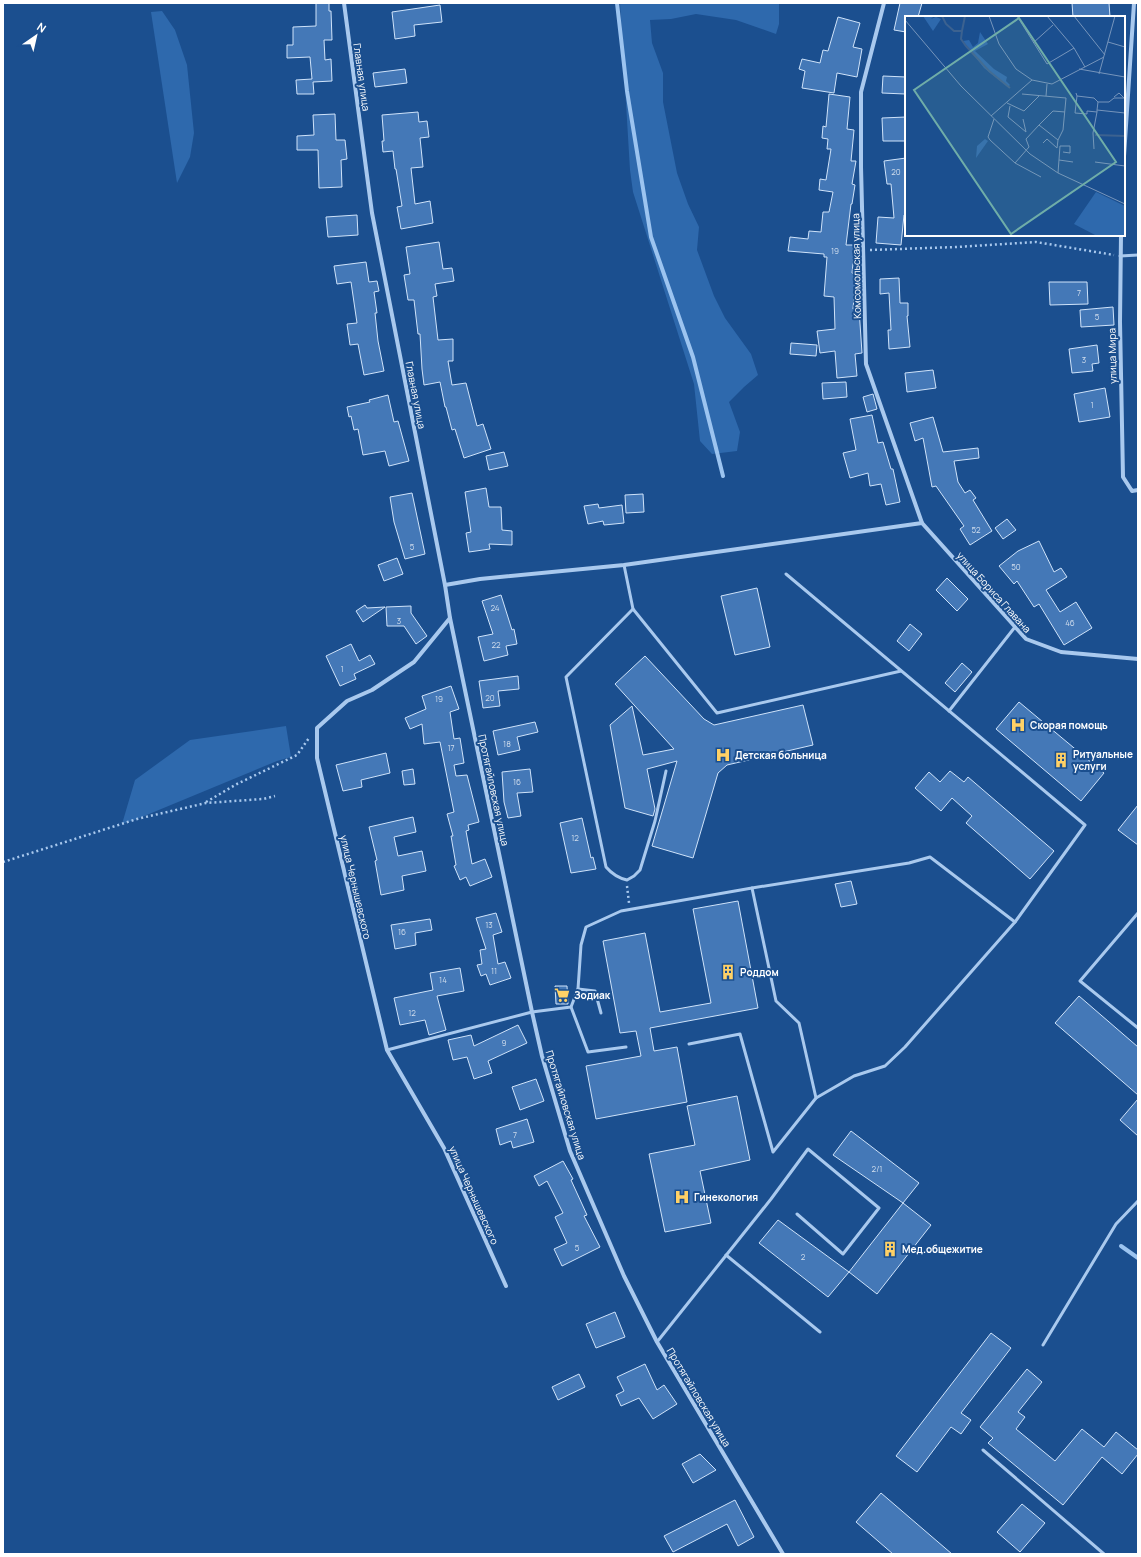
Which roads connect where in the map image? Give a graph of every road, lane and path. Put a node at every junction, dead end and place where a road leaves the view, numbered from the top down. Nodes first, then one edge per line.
1 (344, 3) edge
2 (884, 3) edge
3 (1134, 3) edge
4 (1125, 141) edge
5 (1121, 236) edge
6 (864, 250) junction
7 (1138, 255) edge
8 (1120, 256) junction
9 (1138, 490) edge
10 (922, 523) junction
11 (624, 565) junction
12 (786, 574) dead end
13 (445, 585) junction
14 (633, 609) junction
15 (450, 618) junction
16 (1015, 627) junction
17 (1138, 659) edge
18 (900, 671) junction
19 (949, 711) junction
20 (297, 754) dead end
21 (666, 771) dead end
22 (275, 796) dead end
23 (206, 803) junction
24 (3, 862) edge
25 (752, 888) junction
26 (628, 896) dead end
27 (628, 903) dead end
28 (1138, 913) edge
29 (1015, 922) junction
30 (578, 989) junction
31 (570, 1007) junction
32 (532, 1012) junction
33 (601, 1013) dead end
34 (1138, 1028) edge
35 (689, 1044) dead end
36 (626, 1047) dead end
37 (387, 1050) junction
38 (816, 1098) junction
39 (1138, 1201) edge
40 (796, 1214) dead end
41 (726, 1255) junction
42 (506, 1286) dead end
43 (820, 1332) dead end
44 (657, 1342) junction
45 (1043, 1345) dead end
46 (983, 1450) dead end
47 (783, 1554) edge
48 (1104, 1554) edge

1 - 13 street, Главная улица
2 - 6 street, Комсомольская улица
3 - 4 street
5 - 8 street, улица Мира
6 - 8 path
6 - 10 street, Комсомольская улица
7 - 8 lane
8 - 9 street, улица Мира
10 - 11 street
10 - 16 street, улица Бориса Главана
11 - 13 street
11 - 14 lane
12 - 18 lane
13 - 15 street, Главная улица
14 - 18 lane
14 - 21 lane
15 - 32 street, Протягайловская улица
15 - 37 street, улица Чернышевского
16 - 17 street, улица Бориса Главана
16 - 19 lane
18 - 19 lane
19 - 29 lane
20 - 23 path
22 - 23 path
23 - 24 path
25 - 29 lane
25 - 30 lane
25 - 38 lane
26 - 27 path
28 - 34 lane
29 - 38 lane
30 - 31 lane
30 - 33 lane
31 - 32 lane
31 - 36 lane
32 - 37 lane
32 - 44 street, Протягайловская улица
35 - 38 lane
37 - 42 street, улица Чернышевского
39 - 45 lane
40 - 41 lane
41 - 43 lane
41 - 44 lane
44 - 47 street, Протягайловская улица
46 - 48 lane

